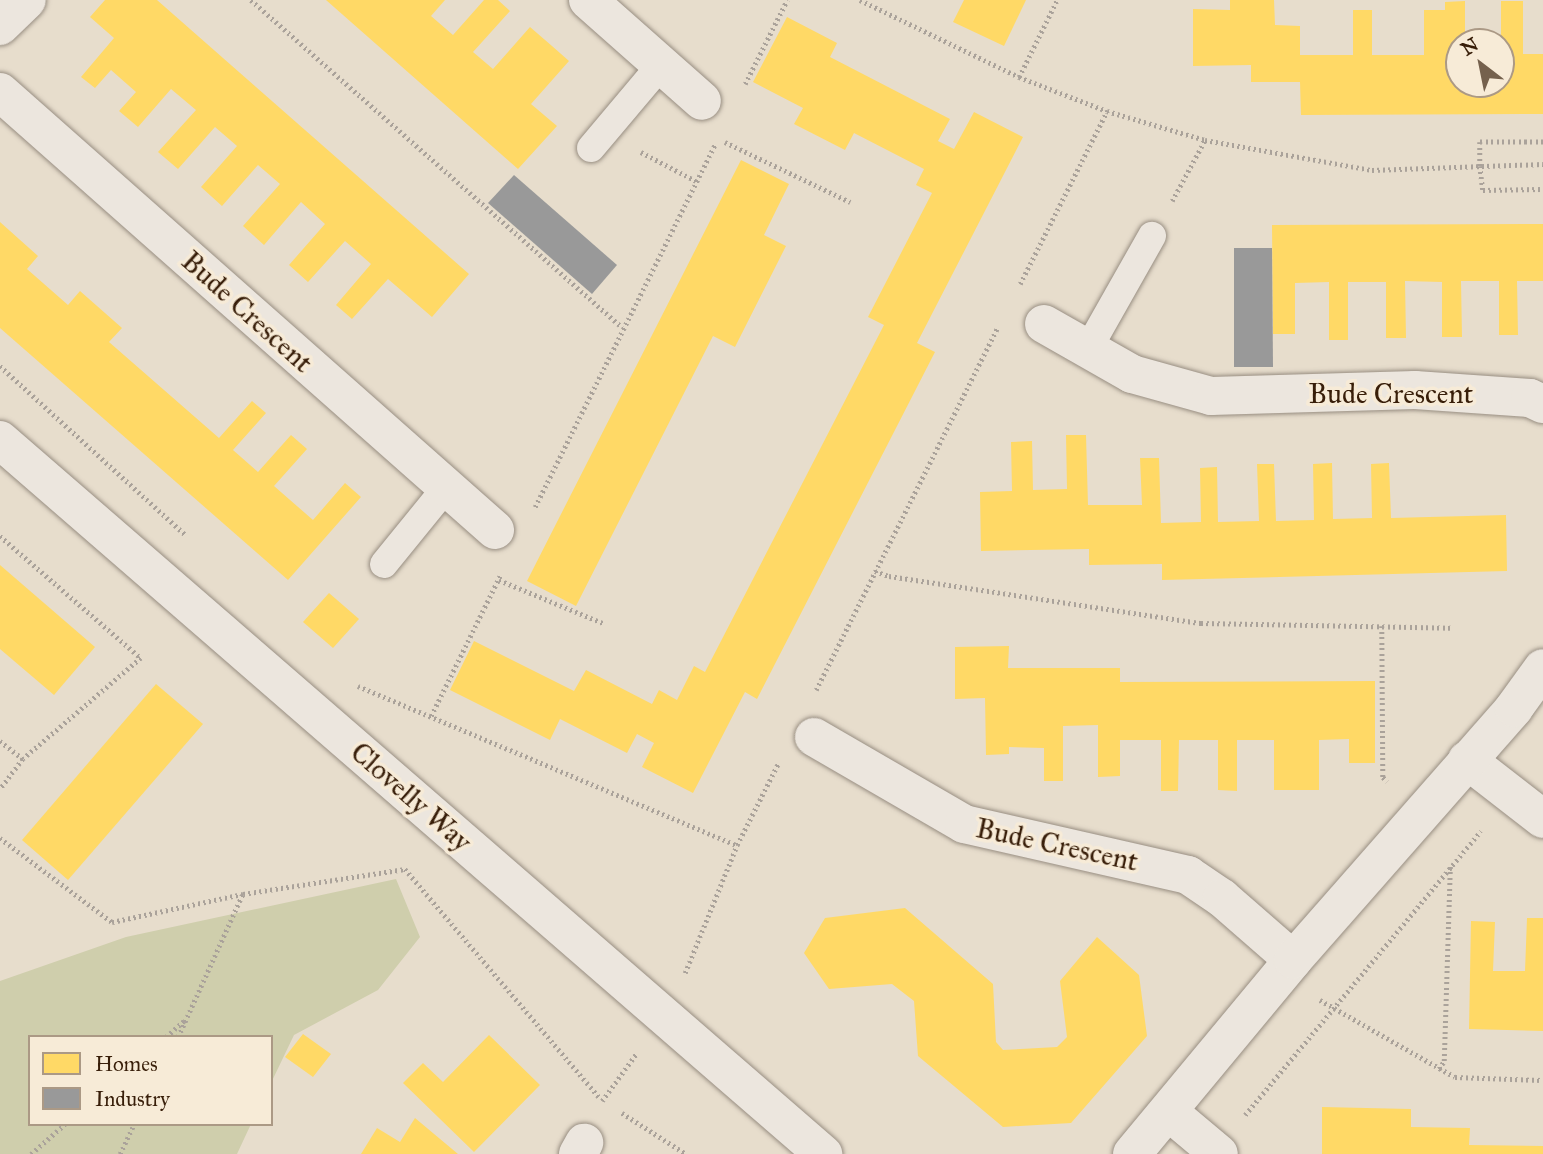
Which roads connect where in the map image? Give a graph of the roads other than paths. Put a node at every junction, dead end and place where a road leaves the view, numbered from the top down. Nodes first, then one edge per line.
1 (27, 0) edge
2 (589, 0) edge
3 (0, 26) edge
4 (661, 65) junction
5 (0, 92) edge
6 (702, 101) dead end
7 (597, 140) road end
8 (1152, 236) road end
9 (1044, 324) dead end
10 (1088, 349) junction
11 (1543, 404) edge
12 (0, 440) edge
13 (445, 489) junction
14 (495, 530) dead end
15 (384, 564) dead end
16 (1543, 668) edge
17 (799, 744) road end
18 (1466, 760) junction
19 (1543, 819) edge
20 (1288, 966) junction
21 (1169, 1112) junction
22 (1217, 1152) edge
23 (823, 1154) edge
24 (1132, 1154) edge

1 - 3 street
2 - 4 street
4 - 6 street
4 - 7 lane
5 - 13 street, Bude Crescent
8 - 10 lane
9 - 10 street, Bude Crescent
10 - 11 street, Bude Crescent
12 - 23 street, Clovelly Way
13 - 14 street, Bude Crescent
13 - 15 lane
16 - 18 street
17 - 20 street, Bude Crescent
18 - 19 street
18 - 20 street
20 - 21 street
21 - 22 street
21 - 24 street

